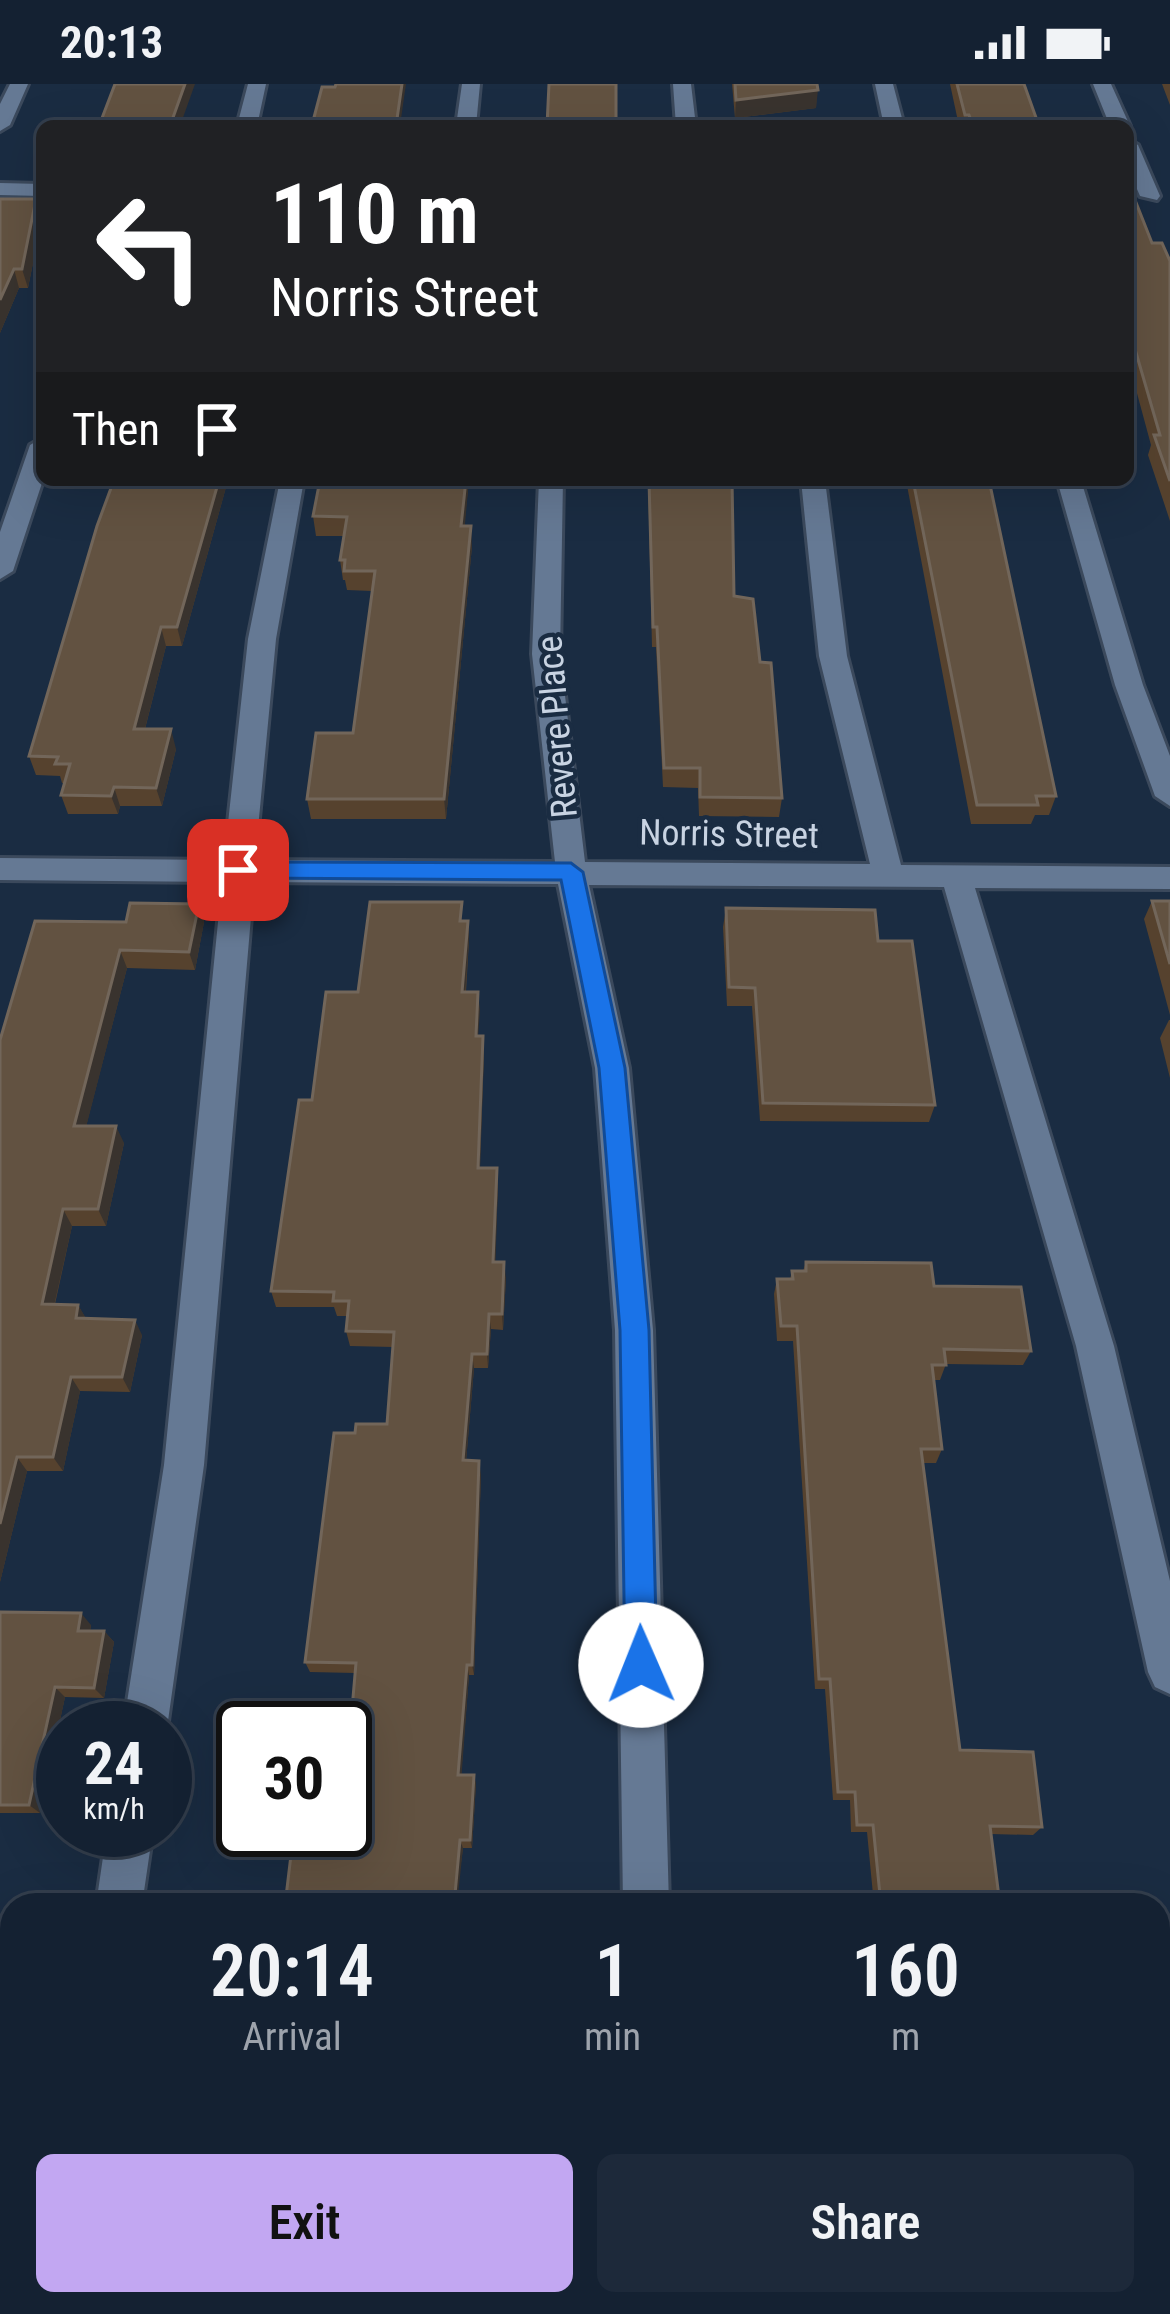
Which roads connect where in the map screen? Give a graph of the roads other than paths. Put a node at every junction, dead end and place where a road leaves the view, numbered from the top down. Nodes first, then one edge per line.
1 (19, 84) edge
2 (257, 84) edge
3 (471, 84) edge
4 (682, 84) edge
5 (884, 84) edge
6 (1102, 84) edge
7 (2, 119) edge
8 (248, 120) edge
9 (467, 120) edge
10 (685, 120) edge
11 (893, 120) edge
12 (1117, 120) edge
13 (1134, 160) edge
14 (0, 189) edge
15 (36, 190) edge
16 (1149, 196) edge
17 (36, 463) edge
18 (291, 486) edge
19 (551, 486) edge
20 (814, 486) edge
21 (1071, 486) edge
22 (0, 571) edge
23 (1170, 796) edge
24 (0, 869) edge
25 (238, 870) junction
26 (571, 872) junction
27 (888, 875) junction
28 (956, 875) junction
29 (1170, 878) edge
30 (1170, 1672) edge
31 (149, 1701) edge
32 (126, 1857) edge
33 (120, 1893) edge
34 (646, 1893) edge

1 - 7 street
2 - 8 street
3 - 9 street
4 - 10 street
5 - 11 street
6 - 12 street
13 - 16 street
14 - 15 street
17 - 22 street
18 - 25 street
19 - 26 street, Revere Place
20 - 27 street
21 - 23 street
24 - 25 street, Norris Street
25 - 26 street, Norris Street
25 - 31 street
26 - 27 street, Norris Street
26 - 34 street, Revere Place
27 - 28 street, Norris Street
28 - 29 street, Norris Street
28 - 30 street
32 - 33 street

